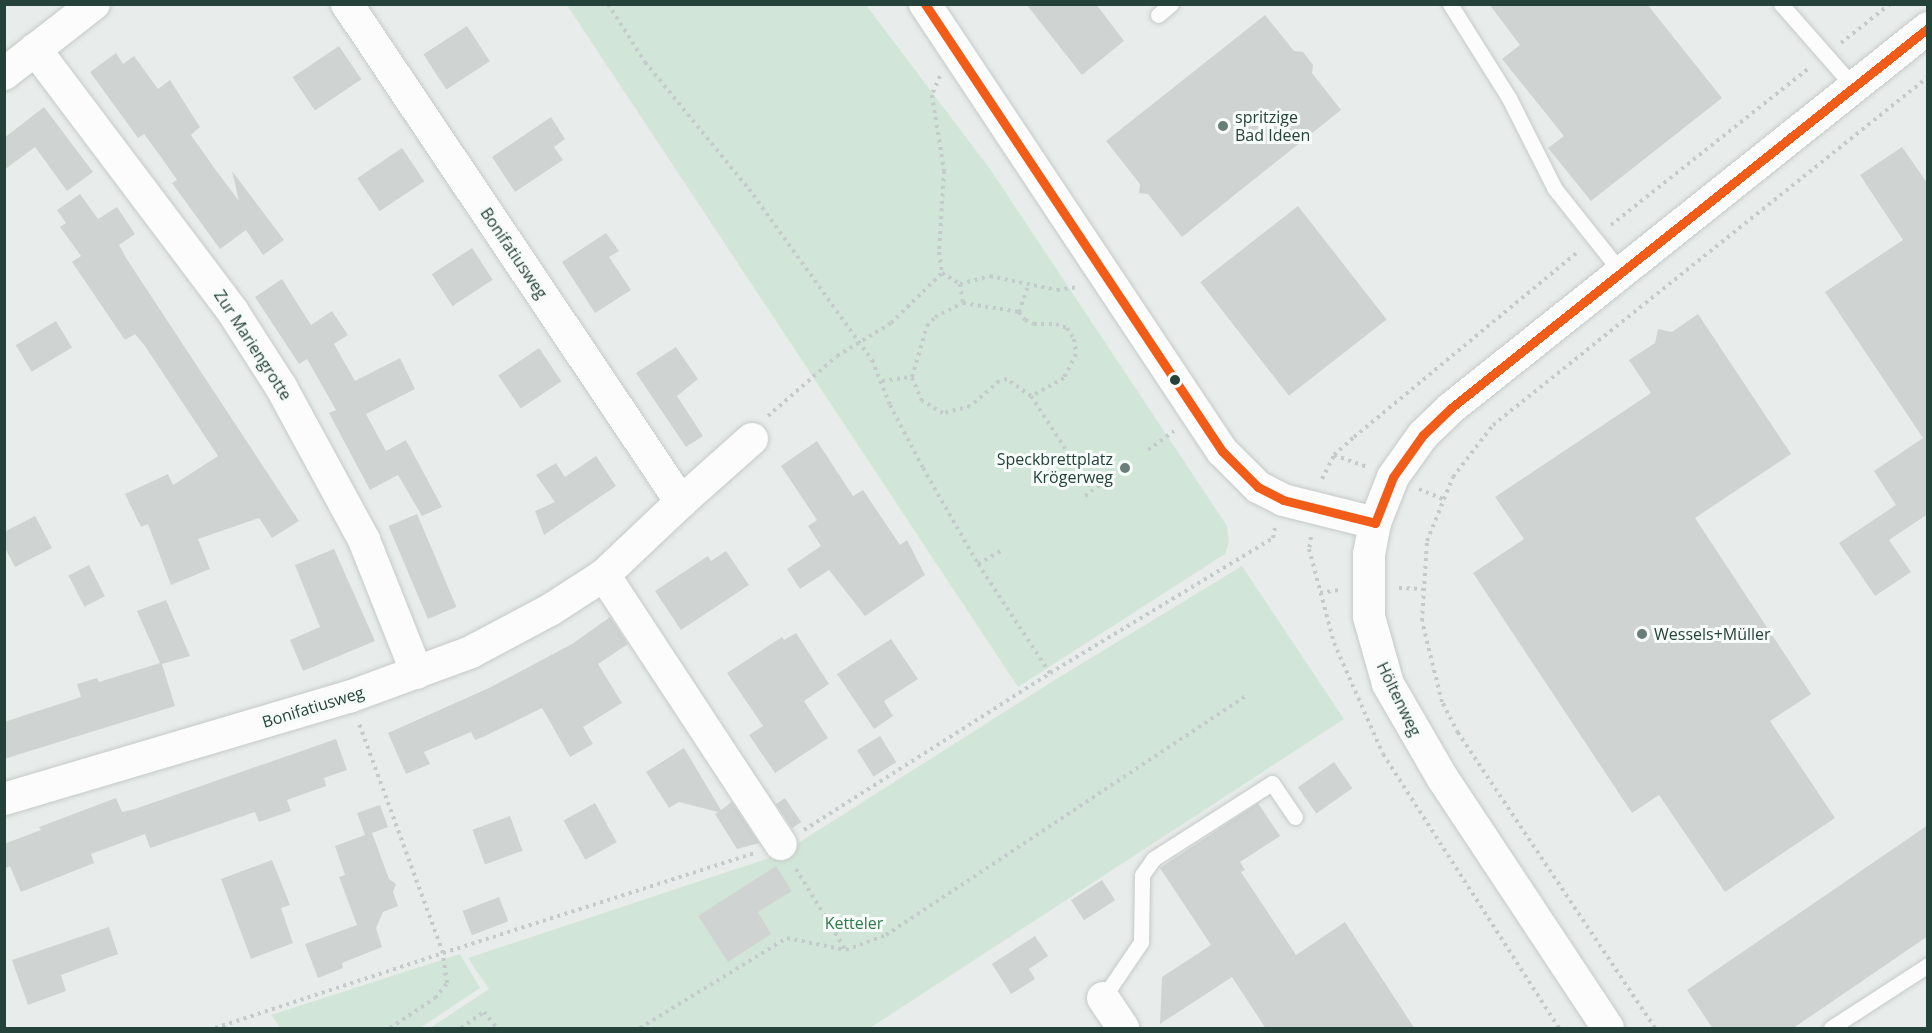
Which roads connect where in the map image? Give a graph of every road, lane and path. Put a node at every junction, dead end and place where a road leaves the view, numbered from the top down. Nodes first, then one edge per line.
1 (94, 4) edge
2 (347, 4) edge
3 (608, 4) edge
4 (925, 4) edge
5 (1171, 4) edge
6 (1450, 4) edge
7 (1781, 4) edge
8 (1890, 4) edge
9 (1158, 15) dead end
10 (1928, 28) edge
11 (35, 49) junction
12 (955, 51) junction
13 (1827, 54) junction
14 (4, 74) edge
15 (1928, 77) edge
16 (1854, 87) junction
17 (1595, 238) junction
18 (1621, 272) junction
19 (942, 273) junction
20 (1107, 280) junction
21 (960, 284) junction
22 (1028, 286) junction
23 (963, 303) junction
24 (1020, 312) junction
25 (861, 345) junction
26 (912, 377) junction
27 (882, 381) junction
28 (1031, 396) junction
29 (1167, 437) dead end
30 (752, 439) joint
31 (1148, 450) dead end
32 (1334, 455) junction
33 (1375, 471) dead end
34 (1101, 484) dead end
35 (1092, 490) junction
36 (1085, 496) dead end
37 (681, 502) junction
38 (1316, 509) junction
39 (1375, 523) junction
40 (1273, 538) dead end
41 (1002, 550) dead end
42 (978, 564) junction
43 (604, 575) junction
44 (417, 672) junction
45 (1050, 673) junction
46 (1247, 695) dead end
47 (349, 697) junction
48 (4, 799) edge
49 (1295, 817) dead end
50 (781, 844) junction
51 (846, 950) junction
52 (443, 953) junction
53 (1928, 964) edge
54 (1103, 998) joint
55 (215, 1029) edge
56 (390, 1029) edge
57 (461, 1029) edge
58 (497, 1029) edge
59 (640, 1029) edge
60 (1124, 1029) edge
61 (1559, 1029) edge
62 (1608, 1029) edge
63 (1655, 1029) edge
64 (1831, 1029) edge

1 - 11 street
2 - 37 street, Bonifatiusweg
3 - 25 path
4 - 12 street
5 - 9 lane
6 - 17 lane
7 - 13 lane
8 - 13 path
10 - 16 street, Höltenweg
11 - 14 street
11 - 44 street, Zur Mariengrotte
12 - 19 path
12 - 20 street
13 - 16 lane
13 - 17 path
15 - 63 path
16 - 18 street, Höltenweg
17 - 18 lane
17 - 32 path
18 - 39 street, Höltenweg
19 - 21 path
19 - 25 path
20 - 22 path
20 - 38 street
21 - 22 path
21 - 23 path
22 - 24 path
23 - 24 path
23 - 26 path
24 - 28 path
25 - 27 path
25 - 30 path
26 - 27 path
26 - 28 path
27 - 42 path
28 - 35 path
29 - 31 path
30 - 37 street, Bonifatiusweg
32 - 33 path
32 - 38 path
34 - 35 path
35 - 36 path
37 - 43 street, Bonifatiusweg
38 - 39 street
38 - 61 path
39 - 62 street, Höltenweg
40 - 45 path
41 - 42 path
42 - 45 path
43 - 44 street, Bonifatiusweg
43 - 50 street
44 - 47 street, Bonifatiusweg
45 - 50 path
46 - 51 path
47 - 48 street, Bonifatiusweg
47 - 52 path
49 - 54 lane
50 - 51 path
50 - 52 path
51 - 59 path
52 - 55 path
52 - 56 path
53 - 64 lane
54 - 60 street
57 - 58 path

